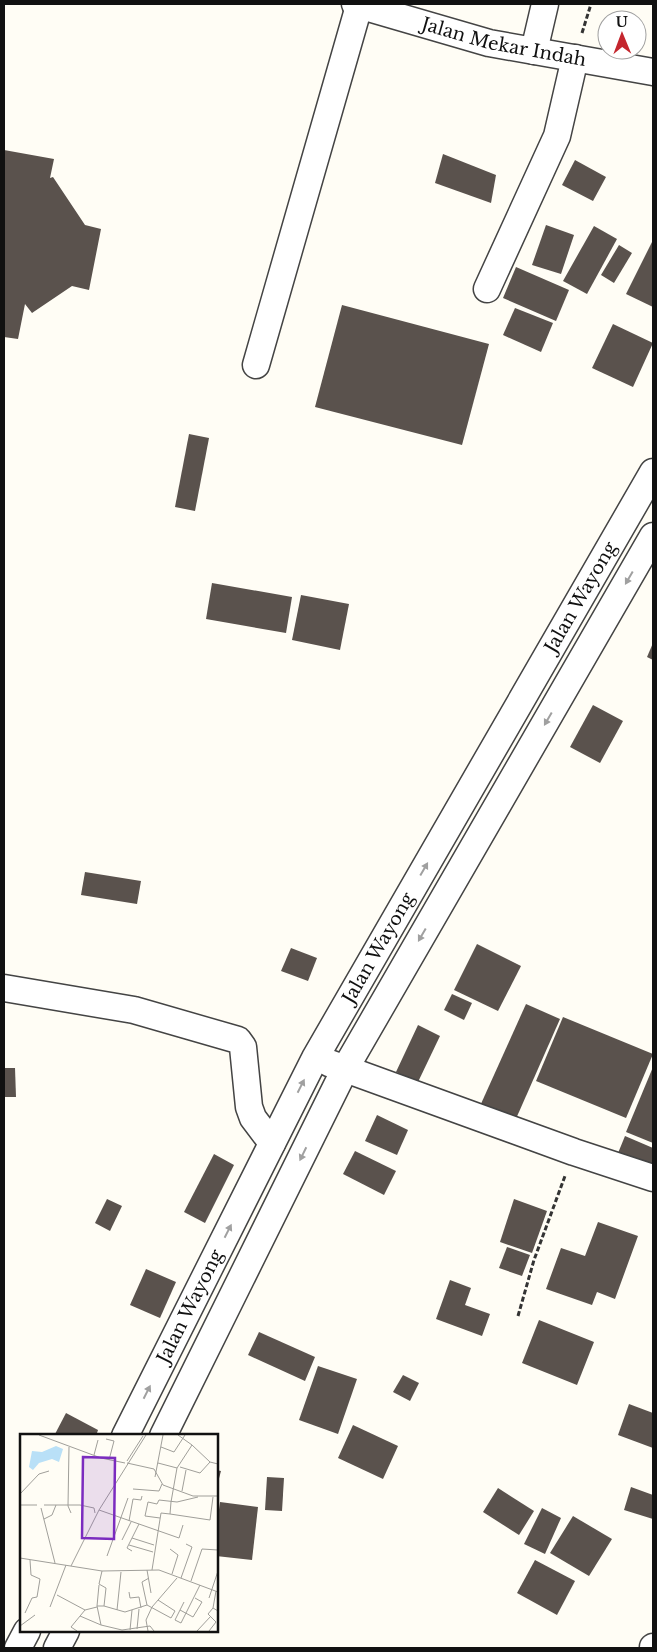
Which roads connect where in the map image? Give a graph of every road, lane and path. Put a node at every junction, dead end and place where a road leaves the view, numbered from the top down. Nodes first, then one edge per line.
1 (545, 4) edge
2 (357, 5) edge
3 (534, 51) junction
4 (575, 58) junction
5 (653, 72) edge
6 (487, 289) dead end
7 (256, 365) dead end
8 (653, 472) edge
9 (653, 536) edge
10 (4, 988) edge
11 (315, 1058) junction
12 (345, 1070) junction
13 (272, 1143) junction
14 (574, 1152) junction
15 (653, 1178) edge
16 (518, 1316) dead end
17 (126, 1434) edge
18 (164, 1434) edge
19 (26, 1632) edge
20 (66, 1632) edge
21 (18, 1648) edge
22 (58, 1648) edge

1 - 3 street
2 - 3 street, Jalan Mekar Indah
2 - 7 street
3 - 4 street, Jalan Mekar Indah
4 - 5 street, Jalan Mekar Indah
4 - 6 street
11 -> 8 street, Jalan Wayong
9 -> 12 street, Jalan Wayong
10 - 13 street
11 - 12 street
13 -> 11 street, Jalan Wayong
12 - 14 street
12 -> 18 street, Jalan Wayong
17 -> 13 street, Jalan Wayong
14 - 15 street
14 - 16 path
19 - 21 street
20 - 22 street

